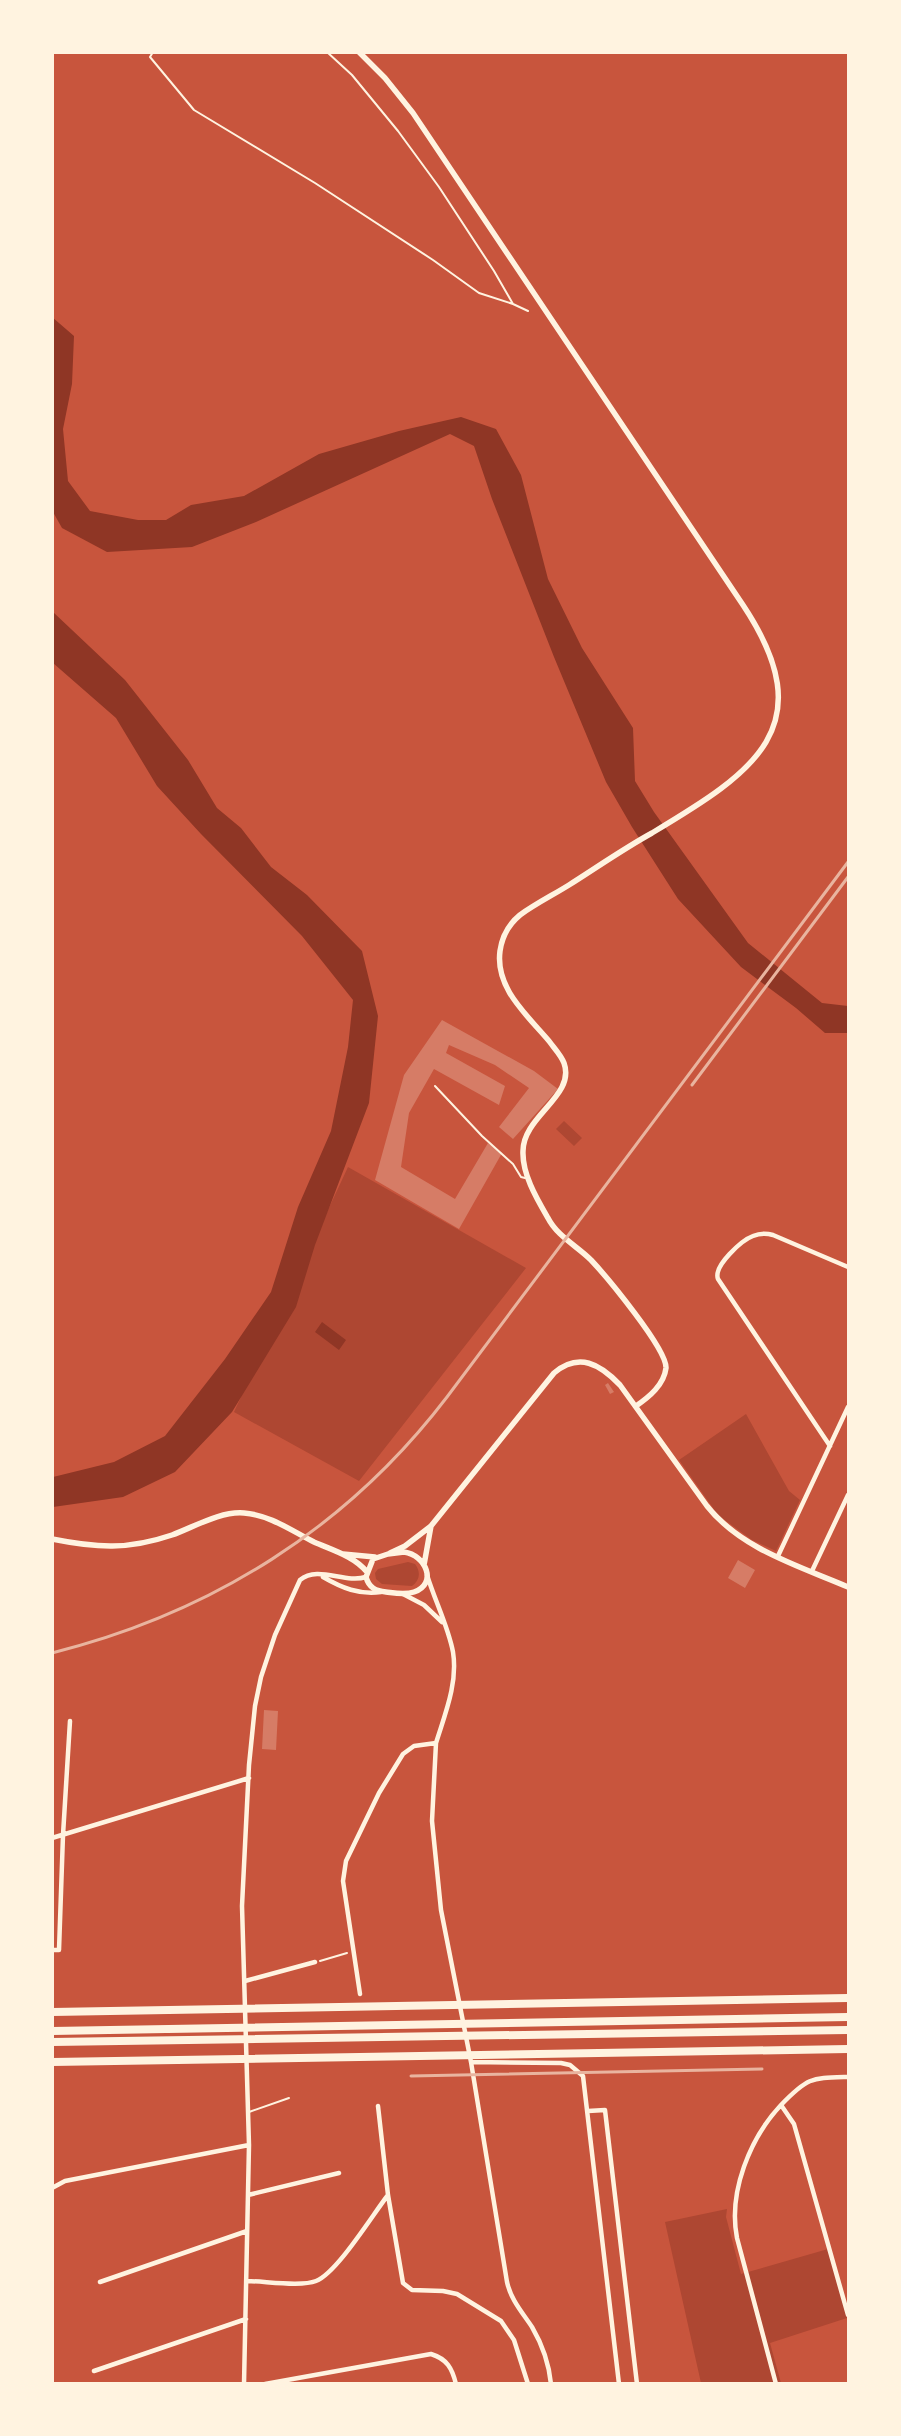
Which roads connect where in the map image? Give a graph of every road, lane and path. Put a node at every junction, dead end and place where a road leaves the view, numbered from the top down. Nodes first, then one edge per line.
1 (153, 52) edge
2 (327, 52) edge
3 (359, 52) edge
4 (513, 304) junction
5 (528, 311) dead end
6 (435, 1086) dead end
7 (528, 1178) junction
8 (848, 1267) edge
9 (636, 1406) junction
10 (848, 1407) edge
11 (830, 1446) junction
12 (848, 1495) edge
13 (431, 1526) junction
14 (52, 1539) edge
15 (340, 1553) junction
16 (390, 1553) junction
17 (778, 1556) junction
18 (375, 1557) junction
19 (425, 1568) junction
20 (812, 1572) junction
21 (317, 1574) junction
22 (366, 1575) junction
23 (848, 1586) edge
24 (383, 1592) junction
25 (403, 1594) junction
26 (444, 1625) junction
27 (70, 1721) dead end
28 (436, 1743) junction
29 (249, 1778) junction
30 (63, 1835) junction
31 (52, 1838) edge
32 (52, 1950) edge
33 (353, 1951) junction
34 (316, 1962) joint
35 (245, 1981) junction
36 (360, 1994) dead end
37 (848, 1998) edge
38 (52, 2012) edge
39 (848, 2017) edge
40 (848, 2030) edge
41 (52, 2031) edge
42 (52, 2042) edge
43 (848, 2049) edge
44 (52, 2062) edge
45 (471, 2062) junction
46 (848, 2077) edge
47 (289, 2098) dead end
48 (781, 2105) junction
49 (378, 2106) dead end
50 (588, 2110) junction
51 (249, 2112) junction
52 (249, 2145) junction
53 (339, 2173) dead end
54 (52, 2188) edge
55 (388, 2194) junction
56 (248, 2195) junction
57 (247, 2231) junction
58 (246, 2281) junction
59 (100, 2282) dead end
60 (848, 2315) edge
61 (246, 2320) junction
62 (94, 2371) dead end
63 (244, 2384) edge
64 (265, 2384) edge
65 (456, 2384) edge
66 (528, 2384) edge
67 (551, 2384) edge
68 (620, 2384) edge
69 (638, 2384) edge
70 (776, 2384) edge

1 - 4 path
2 - 4 path
3 - 7 street
4 - 5 path
6 - 7 lane
7 - 9 street
8 - 11 street
9 - 13 street
9 - 17 street
10 - 11 street
11 - 17 street
12 - 20 street
13 - 16 street
13 - 19 street
14 - 15 street
15 - 18 street
15 - 22 street
16 - 18 street
16 - 19 street
17 - 20 street
18 - 22 street
19 - 25 street
19 - 26 street
20 - 23 street
21 - 22 street
21 - 24 street
21 - 29 street
22 - 24 street
24 - 25 street
25 - 26 street
26 - 28 street
27 - 30 street
28 - 33 street
28 - 45 street
29 - 30 street
29 - 35 street
30 - 31 street
30 - 32 street
33 - 34 path
33 - 36 street
34 - 35 street
35 - 51 street
37 - 38 highway
39 - 41 highway
40 - 42 highway
43 - 44 highway
45 - 50 street
45 - 67 street
46 - 48 street
47 - 51 lane
48 - 60 street
48 - 70 street
49 - 55 street
50 - 68 street
50 - 69 street
51 - 52 street
52 - 54 street
52 - 56 street
53 - 56 street
55 - 58 street
55 - 66 street
56 - 57 street
57 - 58 street
57 - 59 street
58 - 61 street
61 - 62 street
61 - 63 street
64 - 65 street

